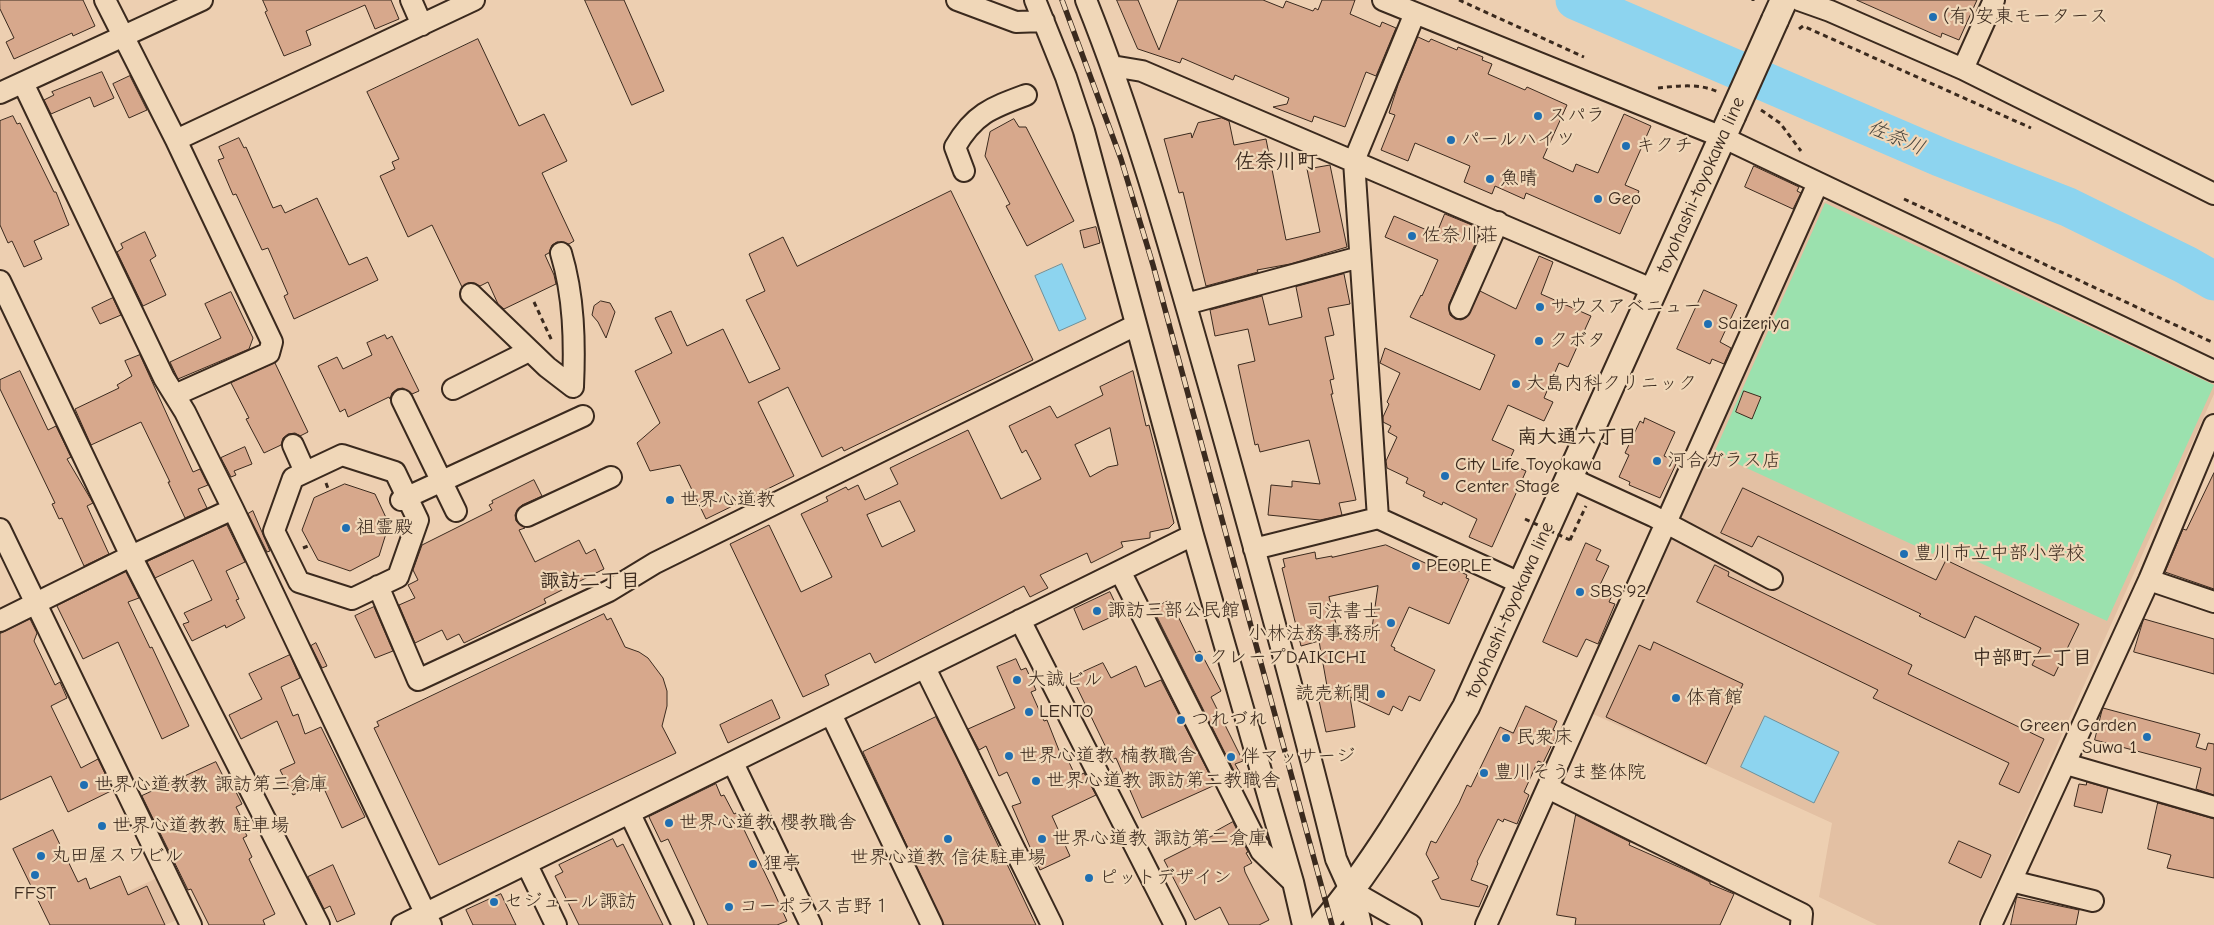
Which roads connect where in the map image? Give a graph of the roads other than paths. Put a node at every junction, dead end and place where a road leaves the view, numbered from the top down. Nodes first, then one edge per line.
1 (105, 0) edge
2 (202, 0) edge
3 (411, 0) edge
4 (474, 0) edge
5 (957, 0) edge
6 (1035, 0) edge
7 (1086, 0) edge
8 (1384, 0) edge
9 (1799, 0) edge
10 (1994, 0) edge
11 (1415, 13) junction
12 (1786, 16) edge
13 (1044, 21) junction
14 (422, 25) junction
15 (125, 36) junction
16 (1112, 66) junction
17 (1963, 69) junction
18 (23, 83) junction
19 (0, 93) edge
20 (1026, 95) dead end
21 (1728, 126) junction
22 (176, 140) junction
23 (1354, 161) junction
24 (964, 172) dead end
25 (1818, 183) junction
26 (2214, 194) edge
27 (1498, 222) junction
28 (560, 253) dead end
29 (1360, 257) junction
30 (0, 281) edge
31 (1654, 290) junction
32 (471, 294) dead end
33 (1186, 304) junction
34 (1460, 308) dead end
35 (1136, 325) junction
36 (529, 350) junction
37 (2214, 371) edge
38 (453, 389) dead end
39 (176, 395) junction
40 (402, 400) dead end
41 (583, 416) dead end
42 (2214, 425) edge
43 (293, 445) dead end
44 (315, 470) junction
45 (611, 477) dead end
46 (1570, 478) junction
47 (442, 481) junction
48 (405, 499) junction
49 (233, 509) junction
50 (456, 511) dead end
51 (527, 516) dead end
52 (1378, 518) junction
53 (1666, 524) junction
54 (0, 529) edge
55 (1193, 535) junction
56 (1254, 549) junction
57 (131, 556) junction
58 (1120, 571) junction
59 (1772, 579) dead end
60 (2149, 580) junction
61 (1522, 584) junction
62 (378, 586) junction
63 (2214, 602) edge
64 (36, 604) junction
65 (1020, 620) junction
66 (0, 621) edge
67 (925, 668) junction
68 (832, 714) junction
69 (733, 763) junction
70 (2066, 764) junction
71 (1548, 788) junction
72 (2214, 807) edge
73 (630, 814) junction
74 (527, 865) junction
75 (2011, 881) junction
76 (1293, 882) junction
77 (1350, 890) junction
78 (2092, 901) dead end
79 (428, 919) edge
80 (191, 925) edge
81 (319, 925) edge
82 (402, 925) edge
83 (556, 925) edge
84 (683, 925) edge
85 (811, 925) edge
86 (932, 925) edge
87 (1052, 925) edge
88 (1175, 925) edge
89 (1303, 925) edge
90 (1323, 925) edge
91 (1358, 925) edge
92 (1410, 925) edge
93 (1486, 925) edge
94 (1801, 925) edge
95 (1991, 925) edge

1 - 15 street
2 - 15 street
3 - 14 street
4 - 14 street
5 - 13 street
6 - 13 street
7 - 16 street
8 - 11 street
9 - 17 street
10 - 17 street
11 - 21 street
11 - 23 street
12 - 21 main road, toyohashi-toyokawa line, bridge
13 - 35 street
14 - 22 street
15 - 18 street
15 - 22 street
16 - 23 street
16 - 33 street
17 - 26 street
18 - 19 street
18 - 39 street
20 - 24 street
21 - 25 street
21 - 31 main road, toyohashi-toyokawa line
22 - 39 street
23 - 27 street
23 - 29 street
25 - 37 street
25 - 53 street
27 - 31 street
27 - 34 street
28 - 36 street
29 - 33 street
29 - 52 street
30 - 57 street
31 - 46 main road, toyohashi-toyokawa line
32 - 36 street
33 - 56 street
35 - 55 street
35 - 62 street
36 - 38 street
39 - 49 street
40 - 47 street
41 - 47 street
42 - 60 street
43 - 44 street
44 - 48 street
44 - 62 street
45 - 51 street
46 - 53 street
46 - 61 main road, toyohashi-toyokawa line
47 - 48 street
47 - 50 street
48 - 62 street
49 - 57 street
49 - 79 street
52 - 56 street
52 - 61 street
53 - 59 street
53 - 71 street
54 - 64 street
55 - 58 street
55 - 76 street
56 - 77 street
57 - 64 street
57 - 81 street
58 - 65 street
58 - 76 street
60 - 63 street
60 - 70 street
61 - 77 main road, toyohashi-toyokawa line
64 - 66 street
64 - 80 street
65 - 67 street
65 - 88 street
67 - 68 street
67 - 87 street
68 - 69 street
68 - 86 street
69 - 73 street
69 - 85 street
70 - 72 street
70 - 75 street
71 - 93 street
71 - 94 street
73 - 74 street
73 - 84 street
74 - 79 street
74 - 83 street
75 - 78 street
75 - 95 street
76 - 89 street
77 - 90 main road, toyohashi-toyokawa line
77 - 91 main road
77 - 92 street
79 - 82 street

